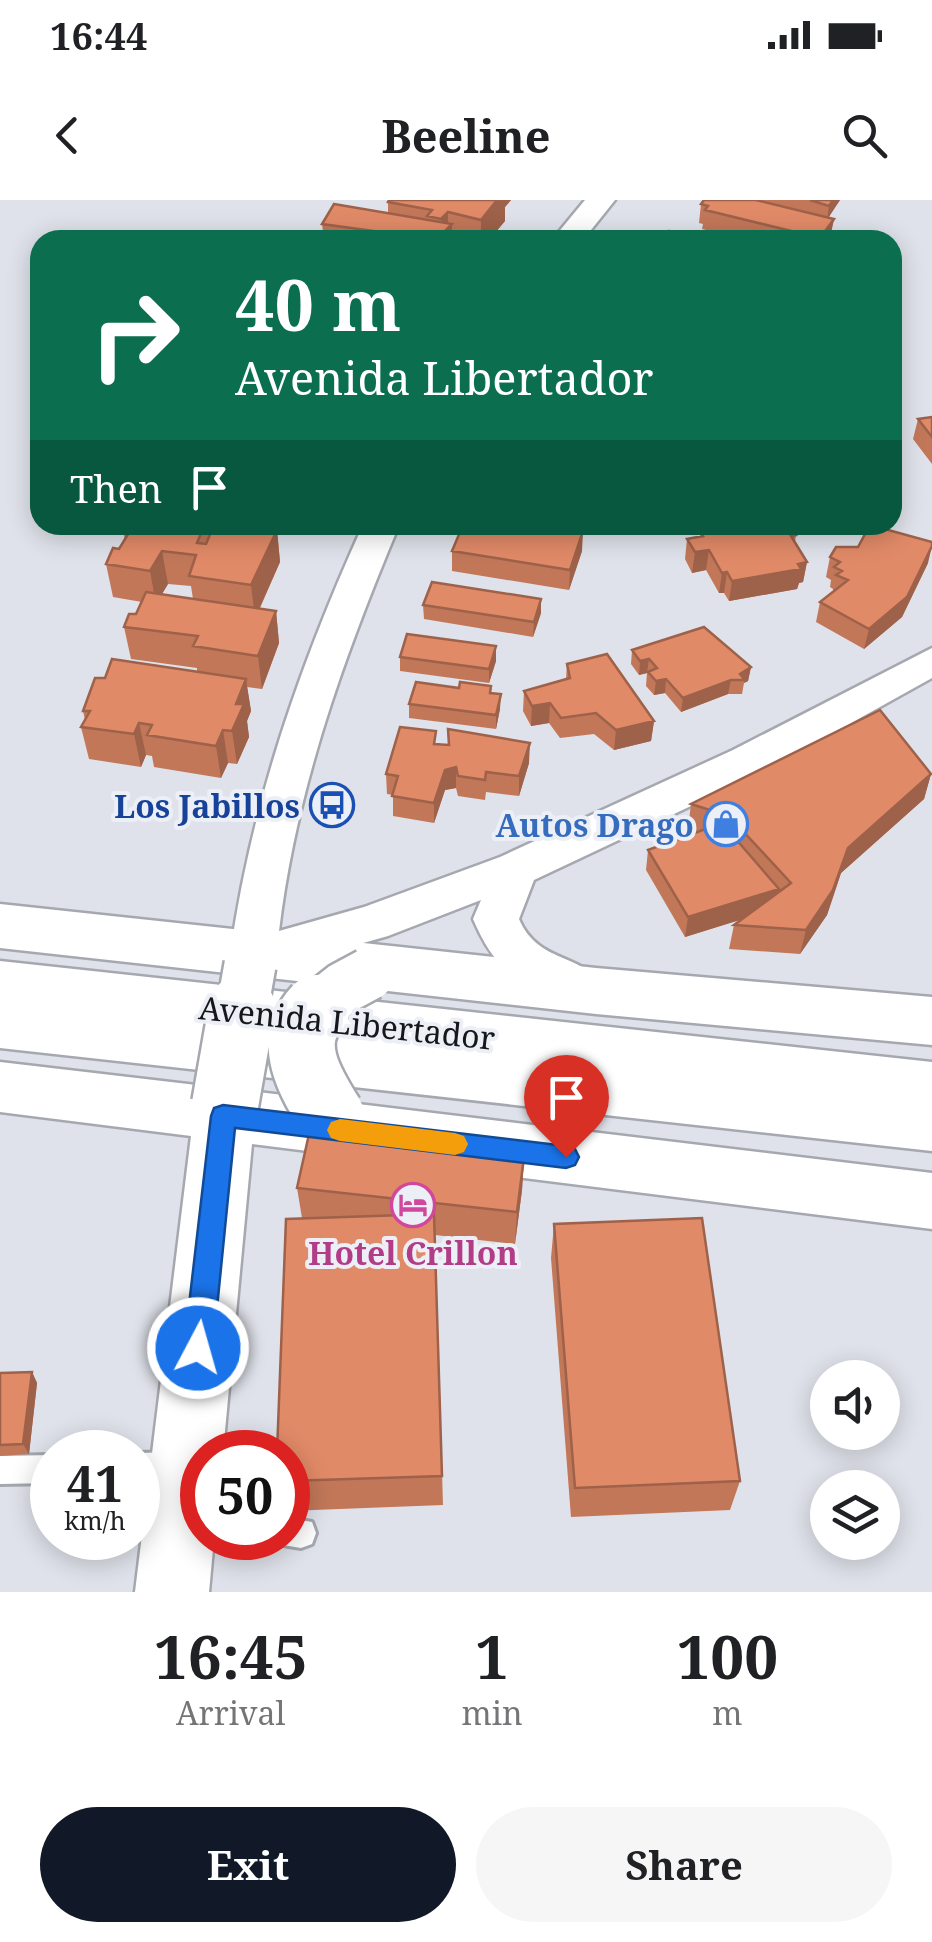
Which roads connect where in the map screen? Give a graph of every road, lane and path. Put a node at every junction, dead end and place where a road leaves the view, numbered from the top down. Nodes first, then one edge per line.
1 (601, 200) edge
2 (576, 230) edge
3 (377, 535) edge
4 (932, 661) edge
5 (516, 869) junction
6 (0, 926) edge
7 (251, 960) junction
8 (378, 971) junction
9 (0, 984) edge
10 (596, 991) junction
11 (932, 1021) edge
12 (0, 1024) edge
13 (0, 1087) edge
14 (932, 1087) edge
15 (224, 1111) junction
16 (337, 1123) junction
17 (932, 1125) edge
18 (932, 1201) edge
19 (30, 1469) edge
20 (0, 1470) edge
21 (175, 1517) edge

1 - 2 street
3 - 7 street
4 - 5 street
5 - 7 street
5 - 10 street
6 - 7 main road, Avenida Libertador
7 - 8 main road, Avenida Libertador
7 - 15 main road, bridge
8 - 10 main road, Avenida Libertador
8 - 16 main road, bridge
9 - 14 main road, Avenida Libertador
10 - 11 main road, Avenida Libertador
12 - 17 main road, Avenida Libertador
13 - 15 main road
15 - 16 main road
15 - 21 main road
16 - 18 main road
19 - 20 lane

